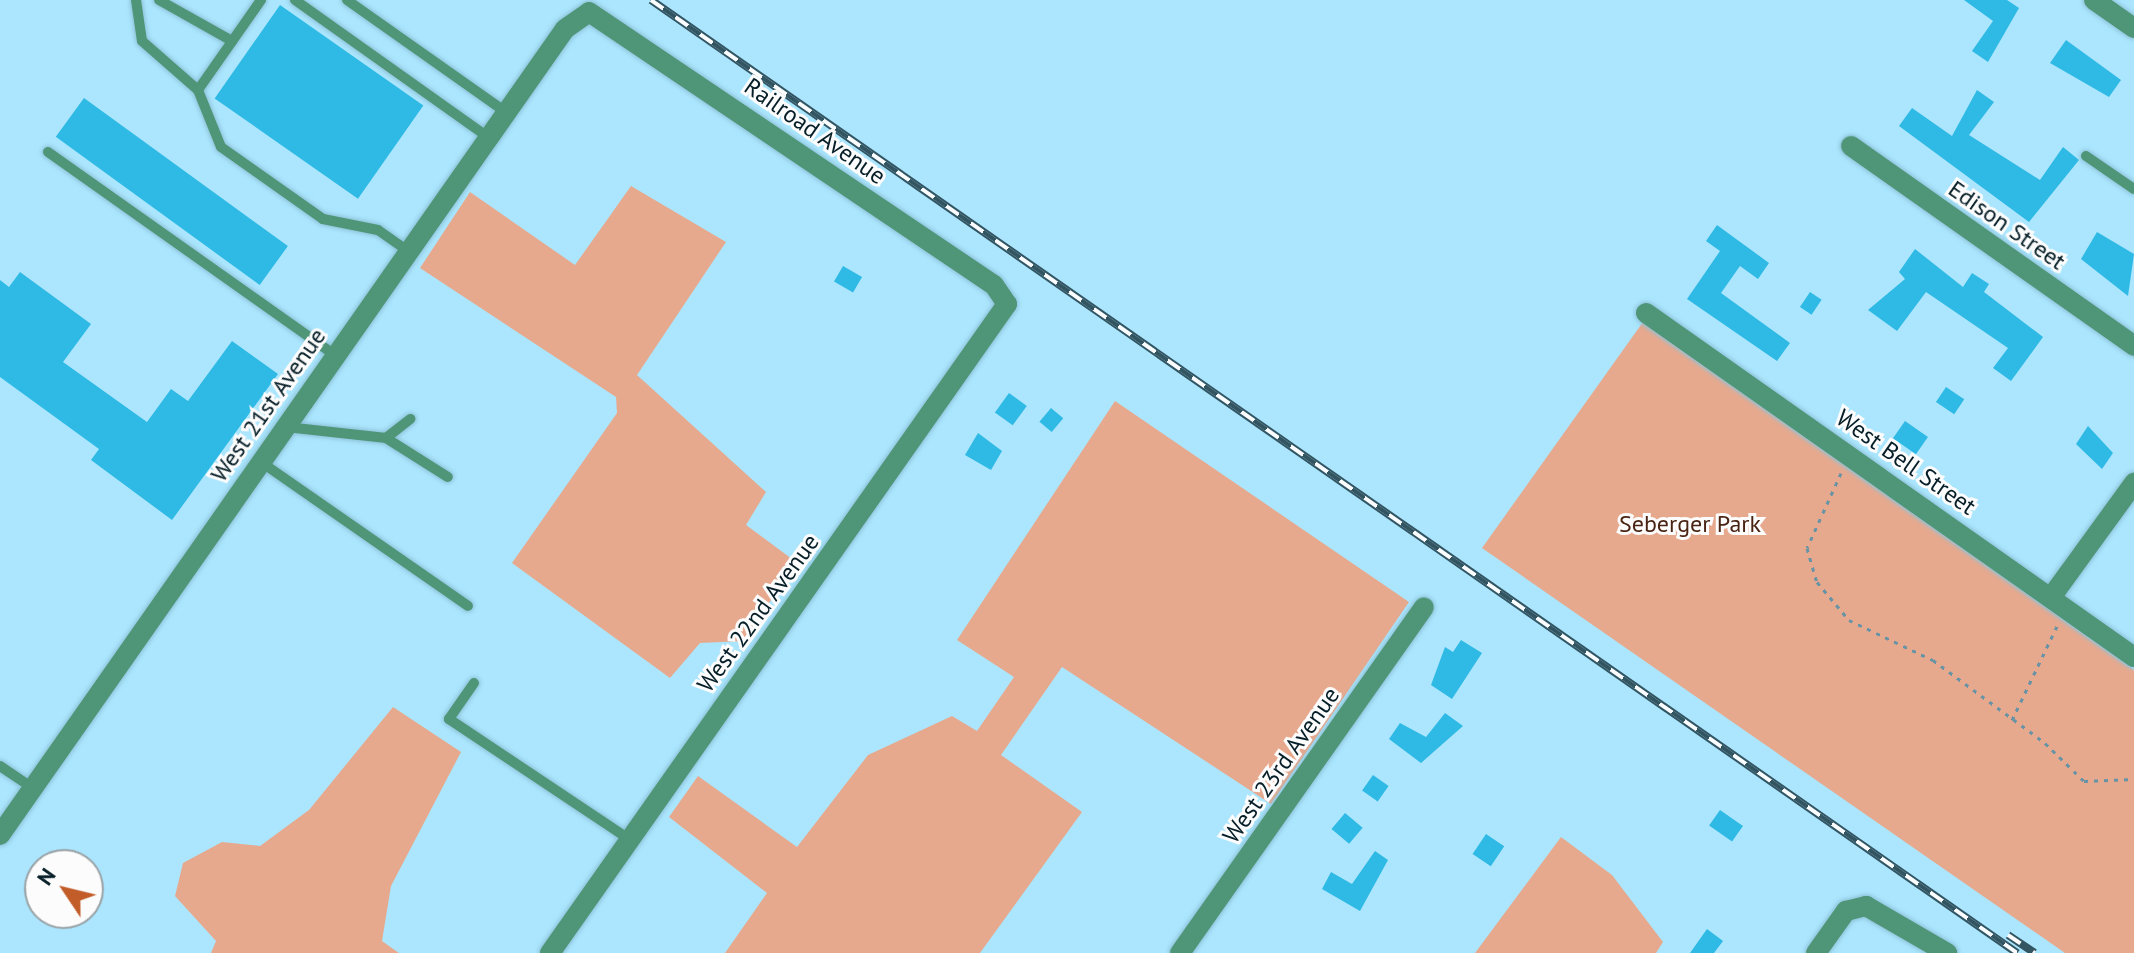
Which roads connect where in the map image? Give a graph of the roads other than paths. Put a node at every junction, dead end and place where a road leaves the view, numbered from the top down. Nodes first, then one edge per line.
1 (136, 0) edge
2 (159, 0) edge
3 (261, 0) edge
4 (295, 0) edge
5 (347, 0) edge
6 (2094, 0) edge
7 (586, 12) joint
8 (2134, 28) edge
9 (232, 41) junction
10 (198, 90) junction
11 (506, 112) junction
12 (488, 137) junction
13 (1851, 146) dead end
14 (48, 152) dead end
15 (2086, 156) dead end
16 (2134, 189) edge
17 (408, 251) junction
18 (1007, 304) joint
19 (1646, 313) dead end
20 (2134, 346) edge
21 (335, 355) junction
22 (410, 419) dead end
23 (284, 427) junction
24 (386, 438) junction
25 (259, 461) junction
26 (448, 477) dead end
27 (2134, 483) edge
28 (2052, 596) junction
29 (468, 606) dead end
30 (1424, 607) dead end
31 (2134, 657) edge
32 (474, 683) dead end
33 (0, 766) edge
34 (33, 788) junction
35 (0, 835) edge
36 (629, 839) junction
37 (550, 953) edge
38 (1180, 953) edge
39 (1816, 953) edge
40 (1947, 953) edge

1 - 10 lane
2 - 9 lane
3 - 9 lane
4 - 12 lane
5 - 11 lane
6 - 8 street
7 - 11 street, West 21st Avenue
7 - 18 street, Railroad Avenue
9 - 10 lane
10 - 17 lane
11 - 12 street, West 21st Avenue
12 - 17 street, West 21st Avenue
13 - 20 street, Edison Street
14 - 21 lane
15 - 16 lane
17 - 21 street, West 21st Avenue
18 - 36 street, West 22nd Avenue
19 - 28 street, West Bell Street
21 - 23 street, West 21st Avenue
22 - 24 lane
23 - 24 lane
23 - 25 street, West 21st Avenue
24 - 26 lane
25 - 29 lane
25 - 34 street, West 21st Avenue
27 - 28 street
28 - 31 street, West Bell Street
30 - 38 street, West 23rd Avenue
32 - 36 lane
33 - 34 lane
34 - 35 street, West 21st Avenue
36 - 37 street, West 22nd Avenue
39 - 40 street

